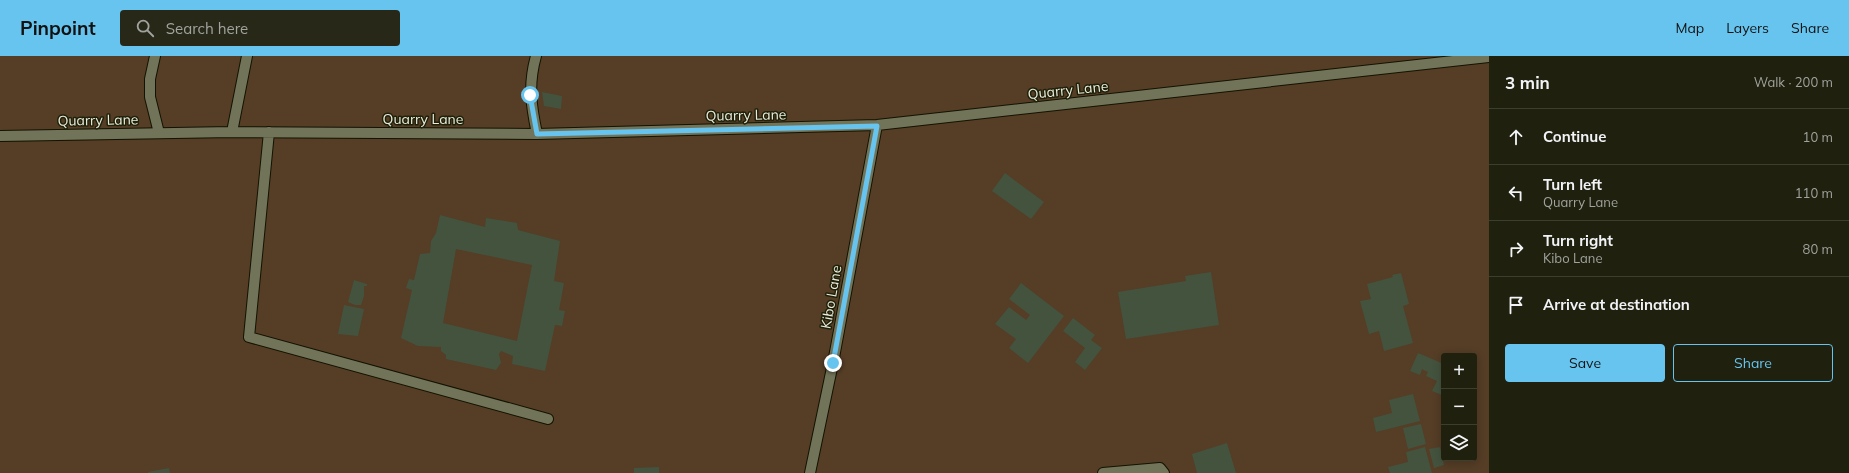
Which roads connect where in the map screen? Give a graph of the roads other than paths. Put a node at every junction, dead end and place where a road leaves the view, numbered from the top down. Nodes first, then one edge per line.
1 (155, 56) edge
2 (247, 56) edge
3 (536, 56) edge
4 (1489, 57) edge
5 (877, 126) junction
6 (232, 132) junction
7 (269, 132) junction
8 (159, 133) junction
9 (537, 134) junction
10 (0, 136) edge
11 (548, 419) dead end
12 (810, 473) edge
13 (1103, 473) edge
14 (1164, 473) edge

1 - 8 street
2 - 6 street
3 - 9 street
4 - 5 street, Quarry Lane
5 - 9 street, Quarry Lane
5 - 12 street, Kibo Lane
6 - 7 street, Quarry Lane
6 - 8 street, Quarry Lane
7 - 9 street, Quarry Lane
7 - 11 street
8 - 10 street, Quarry Lane
13 - 14 street

